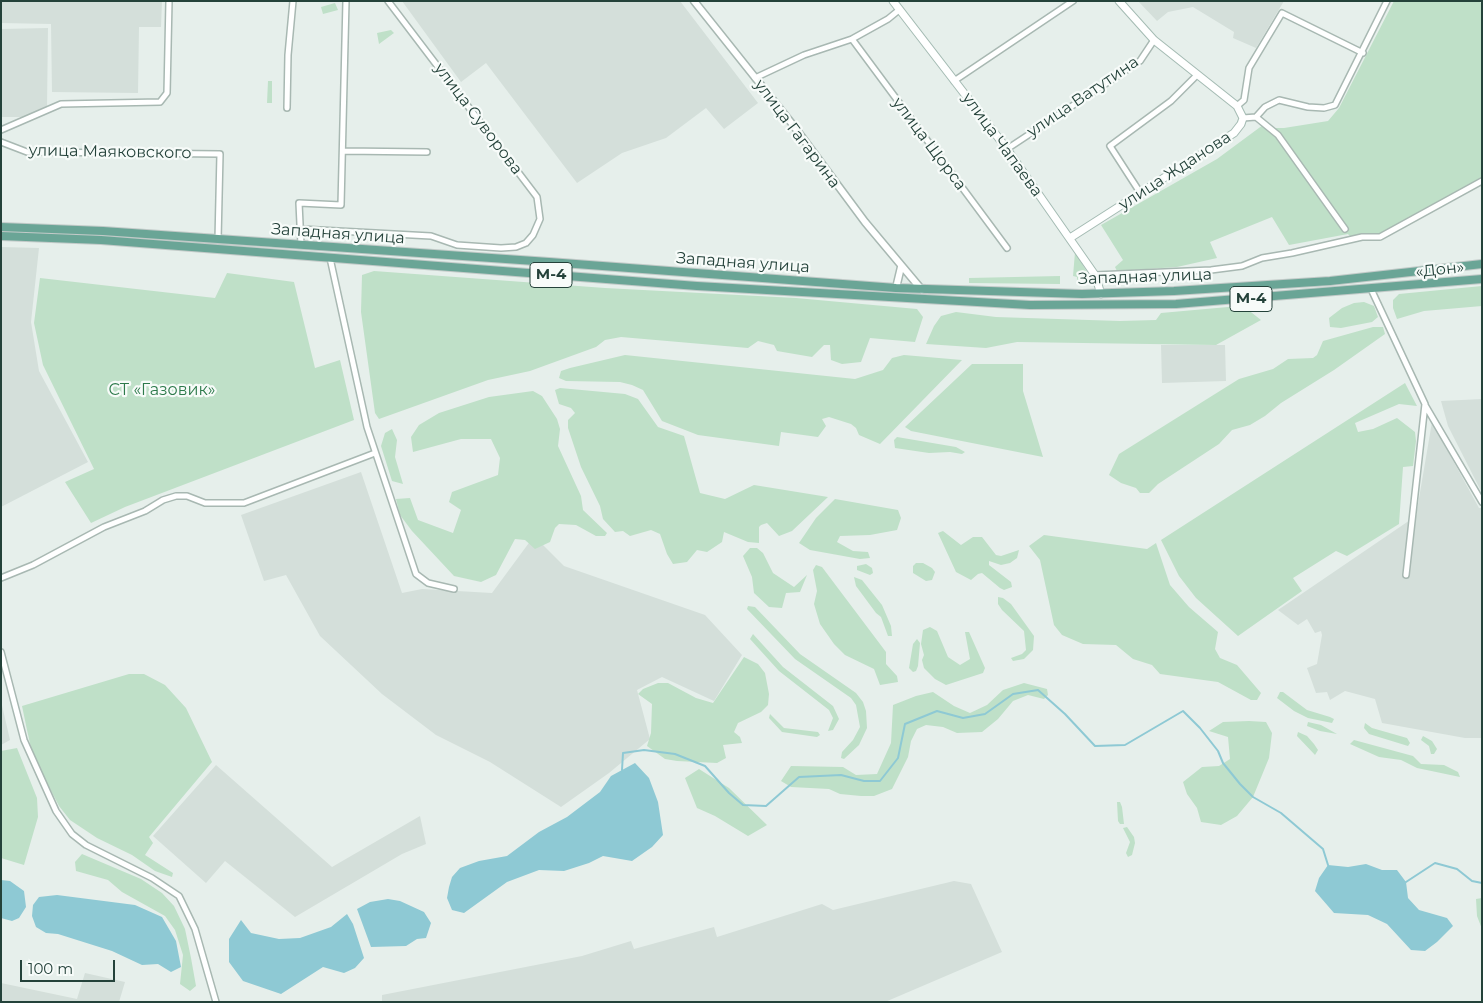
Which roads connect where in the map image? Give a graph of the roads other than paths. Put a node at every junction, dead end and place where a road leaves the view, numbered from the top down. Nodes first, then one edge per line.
1 (169, 1) edge
2 (293, 1) edge
3 (346, 1) edge
4 (388, 1) edge
5 (694, 1) edge
6 (893, 1) edge
7 (1073, 1) edge
8 (1118, 1) edge
9 (1387, 1) edge
10 (899, 10) junction
11 (852, 39) junction
12 (1154, 40) junction
13 (1363, 53) junction
14 (1196, 76) junction
15 (755, 78) junction
16 (954, 81) junction
17 (1237, 106) junction
18 (287, 108) dead end
19 (1256, 117) junction
20 (1243, 118) junction
21 (1, 130) edge
22 (1, 142) edge
23 (1007, 149) junction
24 (342, 151) junction
25 (427, 152) dead end
26 (1482, 181) edge
27 (1141, 194) junction
28 (1, 227) edge
29 (1345, 228) dead end
30 (301, 229) junction
31 (1, 236) edge
32 (1070, 238) junction
33 (218, 240) junction
34 (526, 243) joint
35 (301, 245) junction
36 (1007, 248) dead end
37 (330, 258) junction
38 (1482, 264) edge
39 (901, 266) junction
40 (1095, 275) junction
41 (1482, 279) edge
42 (1400, 287) joint
43 (896, 288) junction
44 (1371, 289) junction
45 (922, 290) junction
46 (1101, 294) junction
47 (1425, 404) junction
48 (375, 453) junction
49 (1482, 502) edge
50 (1406, 575) dead end
51 (1, 578) edge
52 (454, 589) dead end
53 (1, 652) edge
54 (216, 1002) edge

1 - 21 street, улица Маяковского
2 - 18 street
3 - 24 street
4 - 34 street, улица Суворова
5 - 15 street, улица Гагарина
6 - 10 main road, улица Чапаева
7 - 16 street
8 - 12 main road
9 - 13 street
10 - 11 street
10 - 16 main road, улица Чапаева
11 - 15 street
11 - 36 street, улица Щорса
12 - 14 main road
12 - 23 street, улица Ватутина
13 - 17 street
13 - 19 street
14 - 17 main road
14 - 27 street
15 - 39 street, улица Гагарина
16 - 23 main road, улица Чапаева
17 - 20 main road
19 - 20 street, улица Жданова
19 - 29 street
20 - 27 main road, улица Жданова
22 - 33 street, улица Маяковского
23 - 32 main road, улица Чапаева
24 - 25 street
24 - 30 street
26 - 40 street, Западная улица
27 - 32 main road, улица Жданова
28 - 33 main road, Западная улица / М-4
30 - 34 street, Западная улица
30 - 35 street
31 - 37 main road, Западная улица / М-4
32 - 40 main road, улица Чапаева
33 - 35 main road, Западная улица / М-4
35 - 43 main road, Западная улица / М-4
37 - 44 main road, Западная улица / М-4
37 - 48 street
38 - 46 main road, Западная улица / М-4
39 - 43 street
39 - 45 street, улица Гагарина
40 - 46 main road, улица Чапаева
41 - 42 main road, «Дон» / М-4
42 - 44 main road, Западная улица / М-4
43 - 45 main road, Западная улица / М-4
44 - 47 street
45 - 46 main road, Западная улица / М-4
47 - 49 street
47 - 50 street
48 - 51 street
48 - 52 street
53 - 54 street

